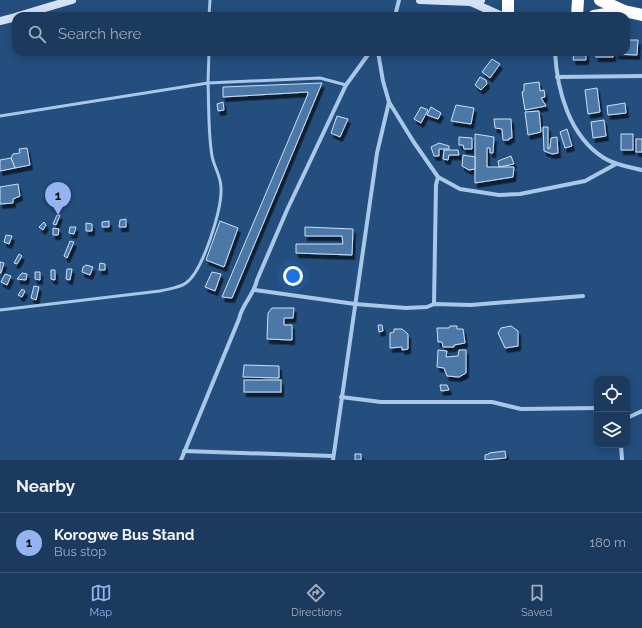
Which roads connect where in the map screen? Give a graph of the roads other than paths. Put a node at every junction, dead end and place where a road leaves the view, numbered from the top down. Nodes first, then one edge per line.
1 (72, 0) edge
2 (210, 0) edge
3 (399, 0) edge
4 (420, 0) edge
5 (481, 0) edge
6 (508, 0) edge
7 (578, 0) edge
8 (600, 0) edge
9 (471, 2) junction
10 (624, 11) junction
11 (31, 12) edge
12 (209, 12) edge
13 (396, 12) edge
14 (493, 12) edge
15 (508, 12) edge
16 (577, 12) edge
17 (618, 12) edge
18 (628, 12) edge
19 (630, 12) edge
20 (642, 15) edge
21 (12, 17) edge
22 (0, 21) edge
23 (209, 56) edge
24 (367, 56) edge
25 (379, 56) edge
26 (555, 56) edge
27 (642, 76) edge
28 (557, 77) junction
29 (208, 83) junction
30 (346, 85) junction
31 (389, 102) junction
32 (0, 116) edge
33 (616, 164) junction
34 (642, 170) edge
35 (438, 177) junction
36 (255, 290) junction
37 (583, 296) dead end
38 (355, 304) junction
39 (434, 304) junction
40 (0, 310) edge
41 (341, 397) junction
42 (594, 408) edge
43 (642, 411) edge
44 (630, 417) edge
45 (620, 448) edge
46 (184, 451) junction
47 (333, 458) edge
48 (181, 460) edge
49 (622, 460) edge

1 - 11 main road
2 - 12 lane
3 - 13 street
4 - 9 main road
5 - 9 main road
6 - 15 highway
7 - 16 highway
8 - 10 highway
9 - 14 main road
10 - 17 highway
10 - 18 highway
19 - 20 highway
21 - 22 main road
23 - 29 lane
24 - 30 street
25 - 31 street
26 - 28 street
27 - 28 street
28 - 33 street
29 - 30 lane
29 - 32 lane
29 - 40 lane
30 - 36 street
31 - 35 street
31 - 38 street
33 - 34 street
33 - 35 street
35 - 39 street
36 - 38 street
36 - 46 street
37 - 39 street
38 - 39 street
38 - 41 street
41 - 42 street
41 - 47 street
43 - 44 street
45 - 49 street
46 - 47 street
46 - 48 street

